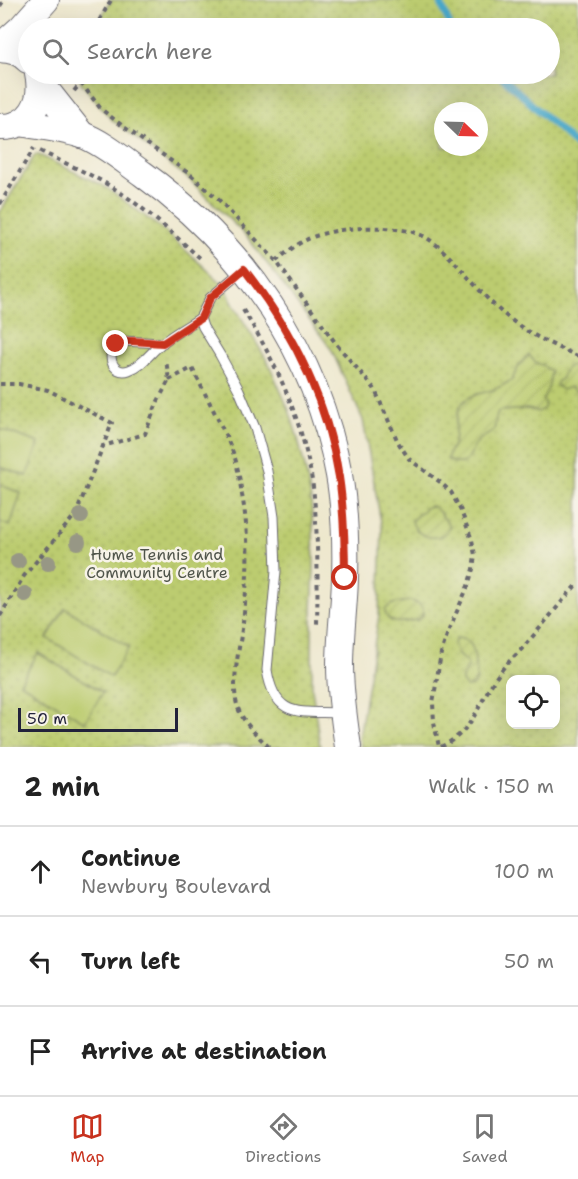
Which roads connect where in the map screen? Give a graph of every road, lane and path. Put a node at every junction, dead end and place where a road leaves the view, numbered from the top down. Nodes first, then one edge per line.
1 (4, 0) edge
2 (46, 0) edge
3 (57, 0) edge
4 (111, 0) edge
5 (0, 6) edge
6 (30, 18) edge
7 (49, 18) edge
8 (101, 18) edge
9 (18, 31) edge
10 (0, 48) edge
11 (18, 52) edge
12 (38, 84) edge
13 (44, 84) edge
14 (6, 127) edge
15 (82, 135) junction
16 (244, 269) junction
17 (201, 318) junction
18 (163, 343) junction
19 (578, 356) edge
20 (169, 380) junction
21 (0, 384) edge
22 (103, 446) junction
23 (578, 584) edge
24 (0, 615) edge
25 (343, 713) junction
26 (269, 747) edge
27 (348, 747) edge
28 (440, 747) edge

1 - 5 path
2 - 6 street
3 - 7 street
4 - 8 path
9 - 10 street
10 - 11 street
12 - 14 street
13 - 15 street
14 - 15 street
15 - 16 street
16 - 17 lane
16 - 25 street
17 - 18 lane
17 - 25 lane
18 - 18 lane
18 - 20 path
19 - 28 path
20 - 22 path
20 - 26 path
21 - 22 path
22 - 24 path
23 - 28 path
25 - 27 street

